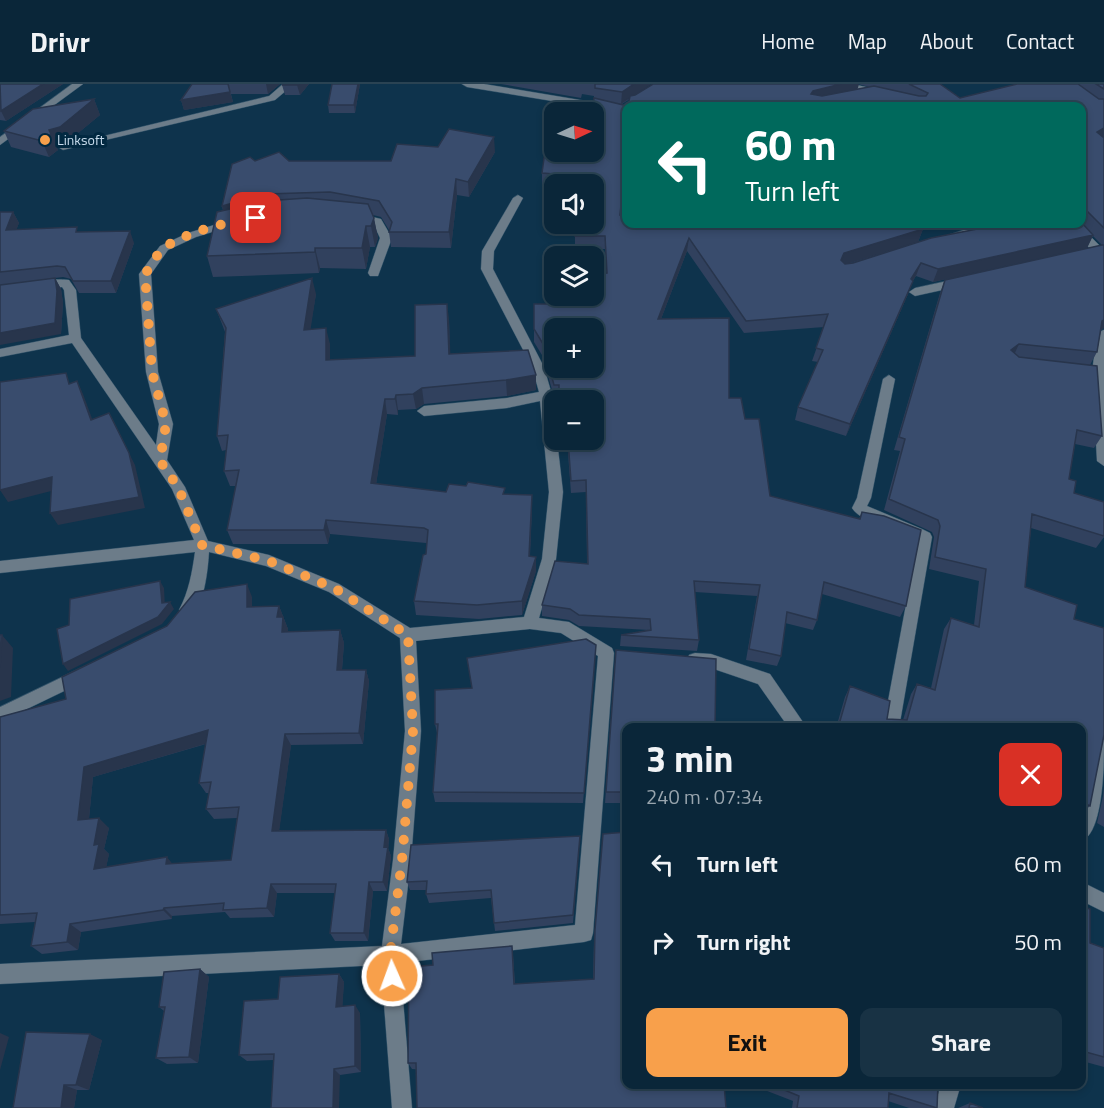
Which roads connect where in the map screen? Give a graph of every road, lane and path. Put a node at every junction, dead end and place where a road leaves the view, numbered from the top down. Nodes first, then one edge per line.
1 (78, 84) edge
2 (289, 84) edge
3 (467, 84) edge
4 (852, 84) edge
5 (872, 93) junction
6 (849, 99) edge
7 (910, 102) edge
8 (622, 106) edge
9 (0, 142) edge
10 (63, 147) dead end
11 (518, 198) dead end
12 (344, 214) edge
13 (238, 221) edge
14 (979, 228) edge
15 (1075, 228) edge
16 (947, 238) edge
17 (1096, 253) edge
18 (374, 273) dead end
19 (973, 279) edge
20 (0, 291) edge
21 (915, 292) edge
22 (1103, 334) edge
23 (75, 338) junction
24 (0, 353) edge
25 (889, 380) dead end
26 (544, 390) edge
27 (544, 395) edge
28 (424, 411) dead end
29 (552, 450) edge
30 (160, 461) junction
31 (1104, 461) edge
32 (202, 545) junction
33 (0, 567) edge
34 (530, 623) junction
35 (174, 624) edge
36 (408, 635) junction
37 (676, 658) edge
38 (95, 668) edge
39 (0, 715) edge
40 (794, 723) edge
41 (892, 723) edge
42 (1104, 747) edge
43 (1086, 827) edge
44 (1086, 893) edge
45 (1104, 903) edge
46 (390, 955) junction
47 (0, 974) edge
48 (950, 1089) edge
49 (402, 1108) edge
50 (944, 1108) edge

1 - 9 street
2 - 10 street
3 - 8 street
4 - 5 street
5 - 6 street
5 - 7 street
11 - 26 street
12 - 18 street
13 - 30 street
14 - 16 street
15 - 17 street
19 - 21 street
20 - 23 street
22 - 31 street
23 - 24 street
23 - 30 street
25 - 41 street
27 - 28 street
29 - 34 street
30 - 32 street
32 - 33 street
32 - 35 street
32 - 36 street
34 - 36 street
34 - 46 street
36 - 46 street
37 - 40 street
38 - 39 street
42 - 43 street
44 - 45 street
46 - 47 street
46 - 49 street
48 - 50 street

